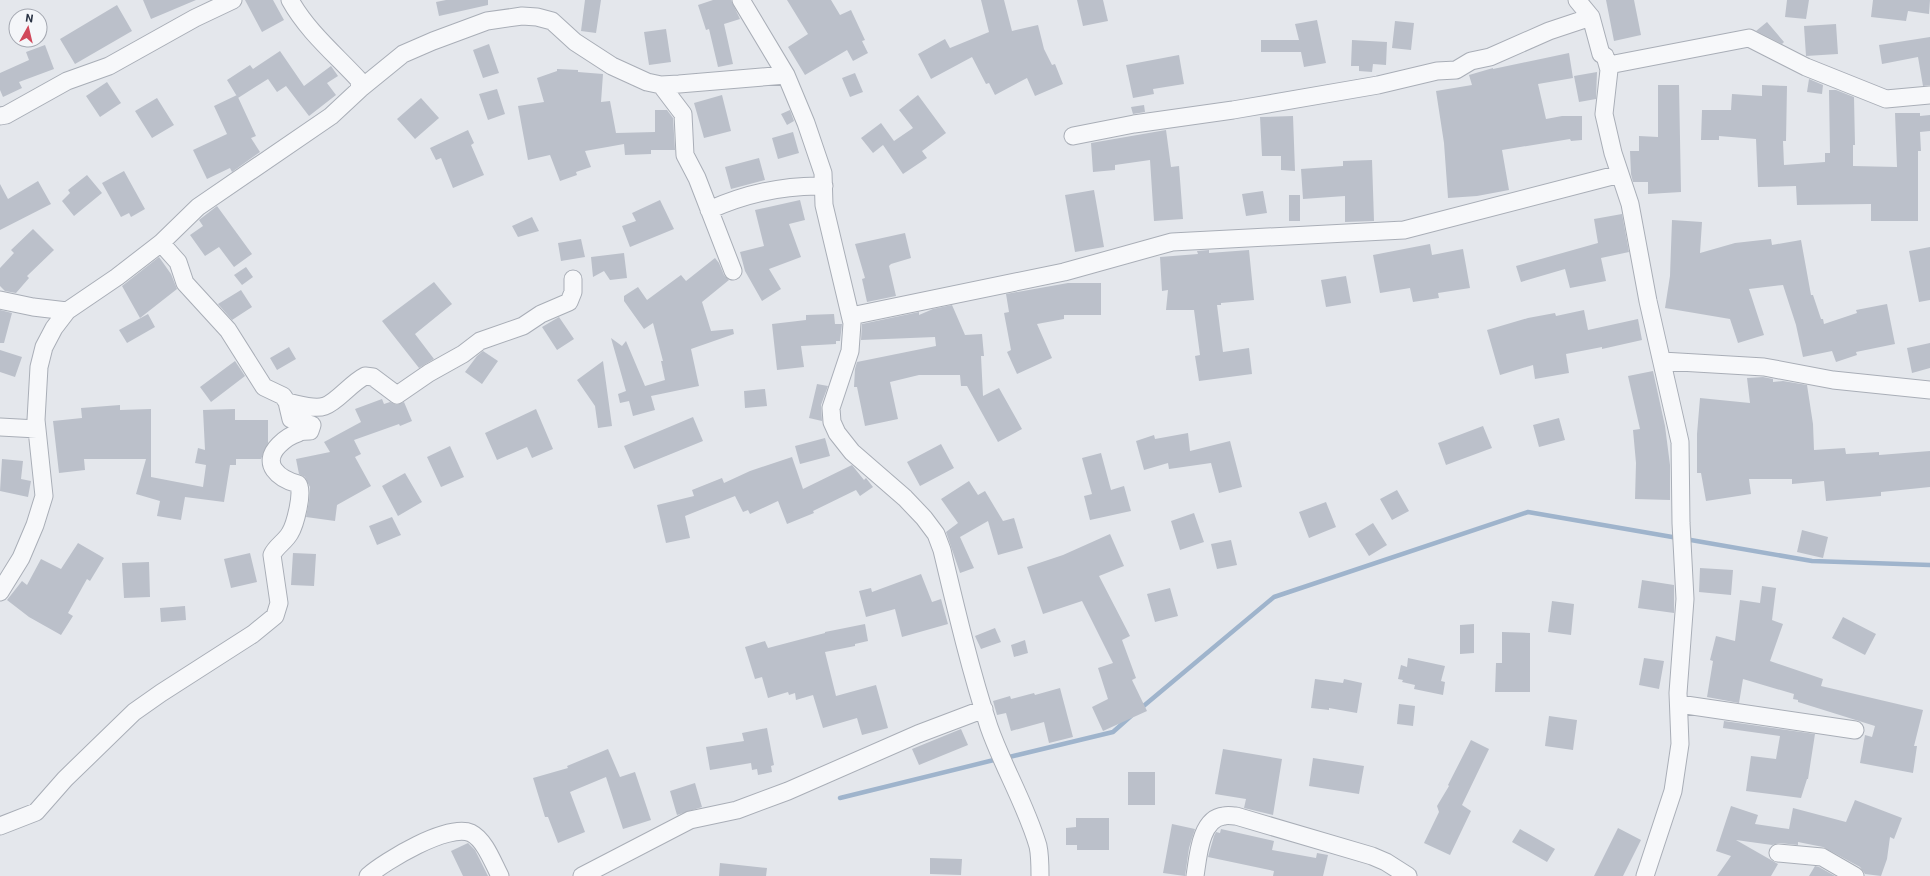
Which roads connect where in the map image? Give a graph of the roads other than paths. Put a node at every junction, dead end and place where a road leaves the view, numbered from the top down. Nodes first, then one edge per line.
1 (233, 0) edge
2 (290, 0) edge
3 (741, 0) edge
4 (1577, 0) edge
5 (1591, 17) junction
6 (1609, 65) junction
7 (786, 75) junction
8 (661, 85) junction
9 (360, 89) junction
10 (1930, 95) edge
11 (0, 116) edge
12 (1073, 136) dead end
13 (1620, 174) junction
14 (824, 186) junction
15 (709, 210) junction
16 (161, 243) junction
17 (733, 271) dead end
18 (573, 279) dead end
19 (0, 300) edge
20 (67, 311) junction
21 (851, 316) junction
22 (1662, 360) junction
23 (1930, 390) edge
24 (287, 402) junction
25 (0, 427) edge
26 (37, 429) junction
27 (0, 592) edge
28 (1679, 704) junction
29 (984, 710) junction
30 (1855, 730) dead end
31 (0, 826) edge
32 (1778, 853) dead end
33 (1403, 875) edge
34 (368, 876) edge
35 (500, 876) edge
36 (582, 876) edge
37 (1040, 876) edge
38 (1195, 876) edge
39 (1644, 876) edge
40 (1855, 876) edge

1 - 11 street
2 - 9 street
3 - 7 street
4 - 5 street
5 - 6 street
5 - 12 street
6 - 10 street
6 - 13 street
7 - 8 street
7 - 14 street
8 - 9 street
8 - 15 street
9 - 16 street
13 - 21 street
13 - 22 street
14 - 15 street
14 - 21 street
15 - 17 street
16 - 20 street
16 - 24 street
18 - 24 street
19 - 20 street
20 - 26 street
21 - 29 street
22 - 23 street
22 - 28 street
24 - 31 street
25 - 26 street
26 - 27 street
28 - 30 street
28 - 39 street
29 - 36 street
29 - 37 street
32 - 40 street
33 - 38 street
34 - 35 street

